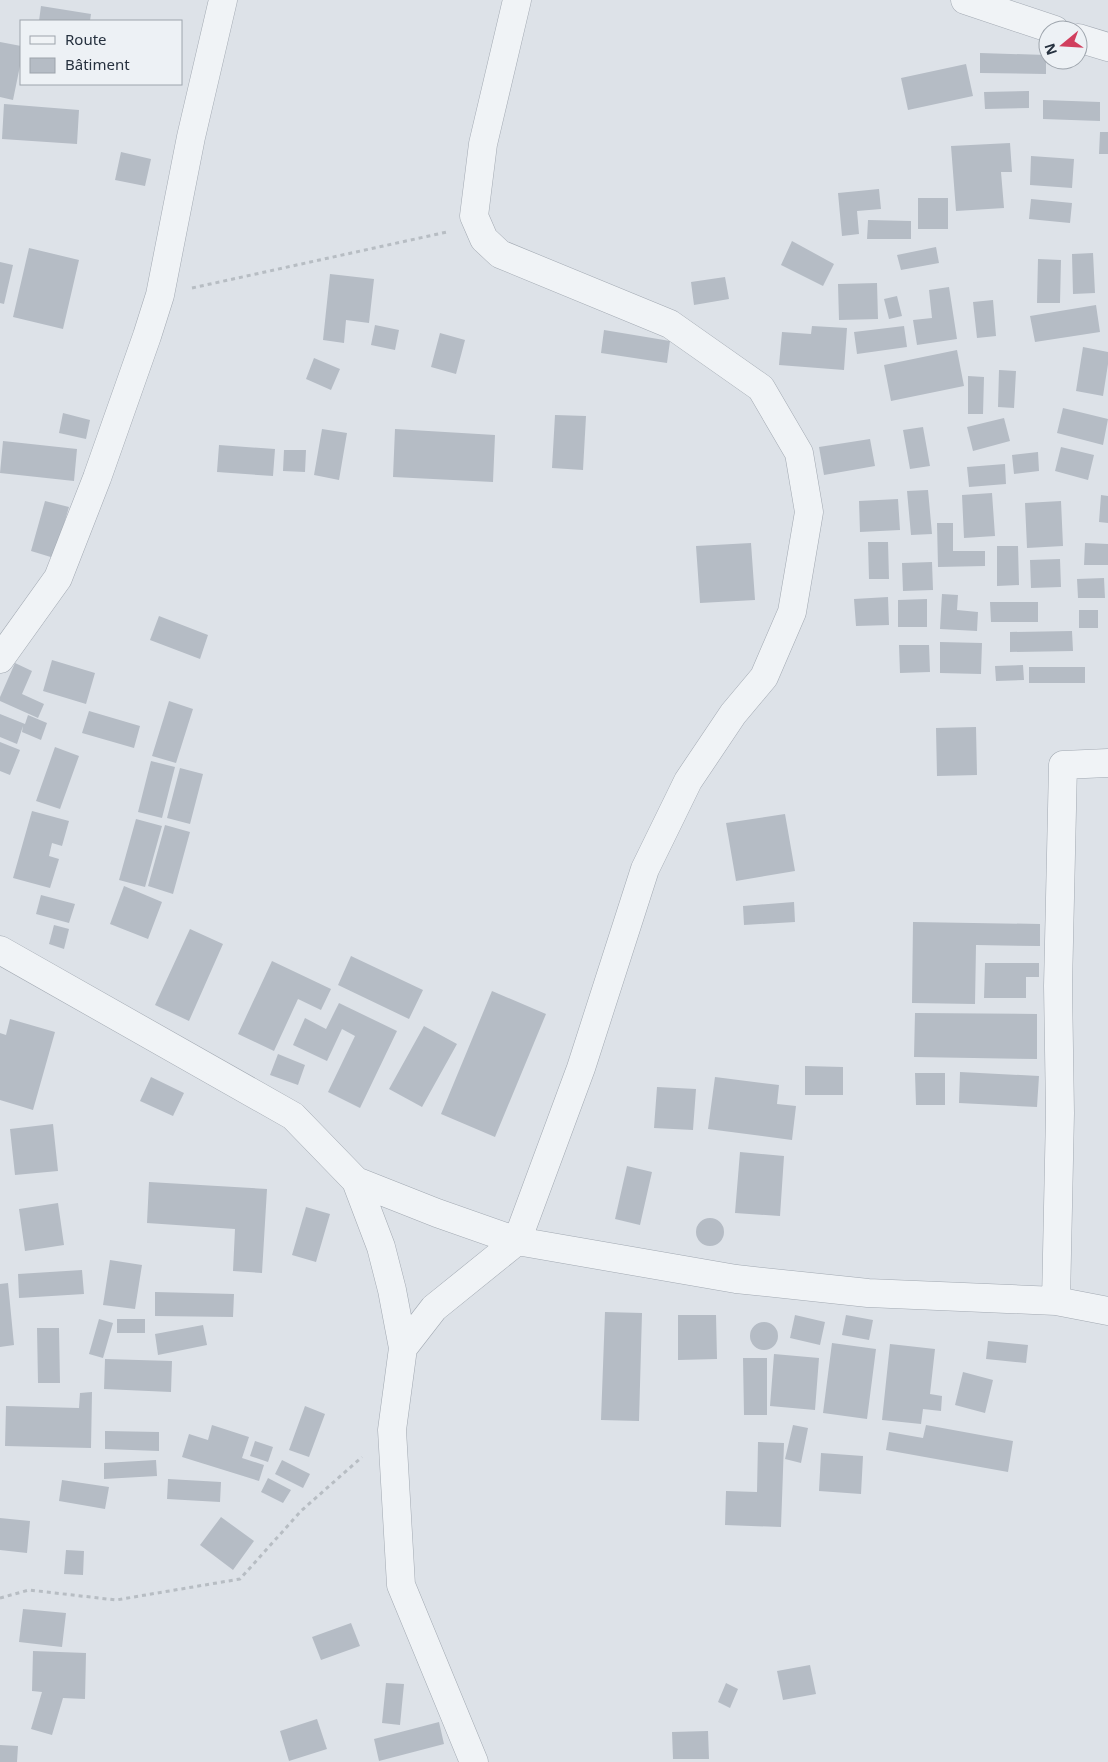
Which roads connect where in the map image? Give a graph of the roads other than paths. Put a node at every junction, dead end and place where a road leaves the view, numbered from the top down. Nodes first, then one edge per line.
1 (223, 0) edge
2 (518, 0) edge
3 (965, 0) edge
4 (1038, 24) edge
5 (1088, 41) edge
6 (1108, 47) edge
7 (0, 659) edge
8 (1108, 763) edge
9 (0, 950) edge
10 (356, 1181) junction
11 (517, 1241) junction
12 (1056, 1301) junction
13 (1108, 1311) edge
14 (403, 1348) junction
15 (474, 1762) edge

1 - 7 street
2 - 11 street
3 - 4 street
5 - 6 street
8 - 12 street
9 - 10 street
10 - 11 street
10 - 14 street
11 - 12 street
11 - 14 street
12 - 13 street
14 - 15 street

